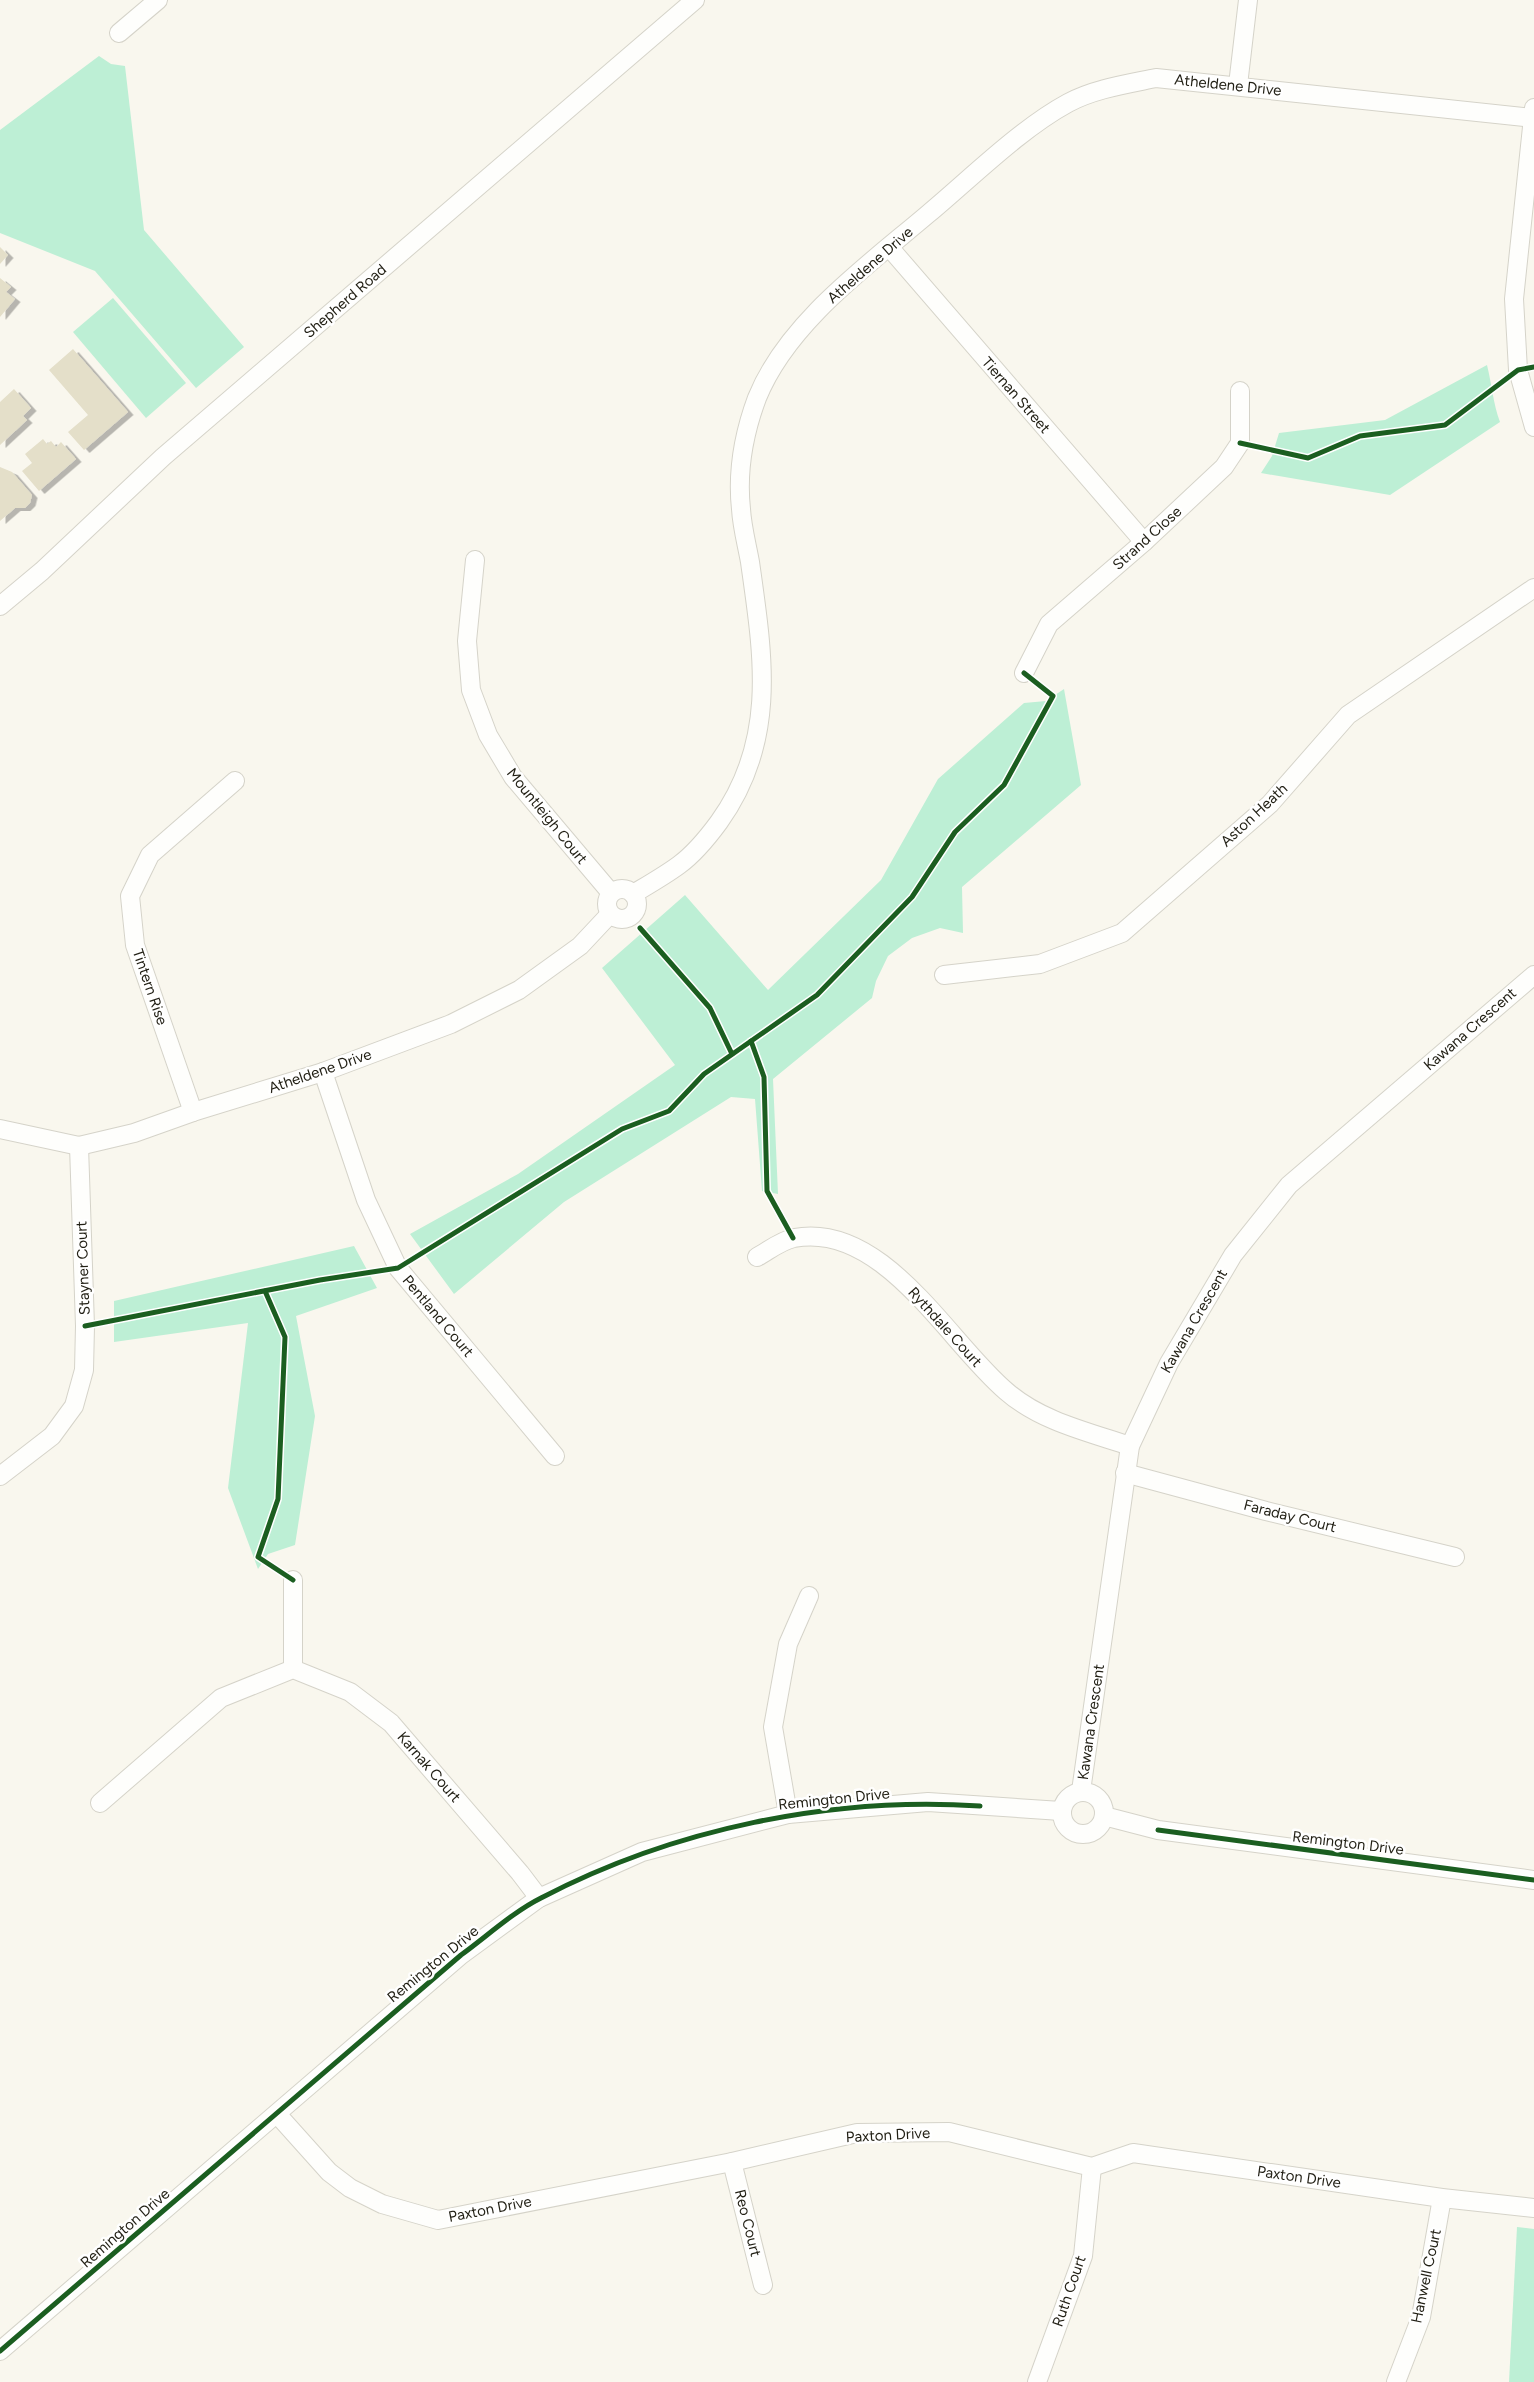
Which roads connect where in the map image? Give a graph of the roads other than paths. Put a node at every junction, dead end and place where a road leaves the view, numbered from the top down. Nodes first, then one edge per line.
1 (158, 0) edge
2 (695, 0) edge
3 (1248, 0) edge
4 (119, 32) dead end
5 (1238, 85) junction
6 (1533, 113) edge
7 (889, 248) junction
8 (1240, 391) dead end
9 (1534, 427) edge
10 (1144, 542) junction
11 (476, 560) dead end
12 (1534, 588) edge
13 (0, 606) edge
14 (1024, 673) dead end
15 (235, 781) dead end
16 (611, 894) junction
17 (633, 894) junction
18 (610, 914) junction
19 (944, 975) dead end
20 (1533, 977) edge
21 (323, 1072) junction
22 (193, 1112) junction
23 (0, 1129) edge
24 (79, 1146) junction
25 (757, 1257) dead end
26 (1130, 1446) junction
27 (555, 1456) dead end
28 (1125, 1472) junction
29 (0, 1476) edge
30 (1455, 1557) dead end
31 (292, 1580) dead end
32 (809, 1596) dead end
33 (293, 1669) junction
34 (1081, 1791) junction
35 (100, 1803) dead end
36 (1061, 1811) junction
37 (788, 1814) junction
38 (1104, 1816) junction
39 (1534, 1880) edge
40 (539, 1898) junction
41 (277, 2114) junction
42 (732, 2162) junction
43 (1092, 2167) junction
44 (1442, 2198) junction
45 (1534, 2208) edge
46 (763, 2285) dead end
47 (0, 2351) edge
48 (1037, 2382) edge
49 (1396, 2382) edge

1 - 4 street
2 - 13 street, Shepherd Road
3 - 5 street
5 - 6 street, Atheldene Drive
5 - 7 street, Atheldene Drive
6 - 9 street
7 - 10 street, Tiernan Street
7 - 17 street, Atheldene Drive
8 - 10 street, Strand Close
10 - 14 street, Strand Close
11 - 16 street, Mountleigh Court
12 - 19 street, Aston Heath
15 - 22 street, Tintern Rise
16 - 17 street
16 - 18 street
17 - 18 street
18 - 21 street, Atheldene Drive
20 - 26 street, Kawana Crescent
21 - 22 street, Atheldene Drive
21 - 27 street, Pentland Court
22 - 24 street, Atheldene Drive
23 - 24 street, Atheldene Drive
24 - 29 street, Stayner Court
25 - 26 street, Rythdale Court
26 - 28 street, Kawana Crescent
28 - 30 street, Faraday Court
28 - 34 street, Kawana Crescent
31 - 33 street
32 - 37 street
33 - 35 street
33 - 40 street, Karnak Court
34 - 36 street
34 - 38 street
36 - 37 street, Remington Drive
36 - 38 street
37 - 40 street, Remington Drive
38 - 39 street, Remington Drive
40 - 41 street, Remington Drive
41 - 42 street, Paxton Drive
41 - 47 street, Remington Drive
42 - 43 street, Paxton Drive
42 - 46 street, Reo Court
43 - 44 street, Paxton Drive
43 - 48 street, Ruth Court
44 - 45 street, Paxton Drive
44 - 49 street, Hanwell Court

